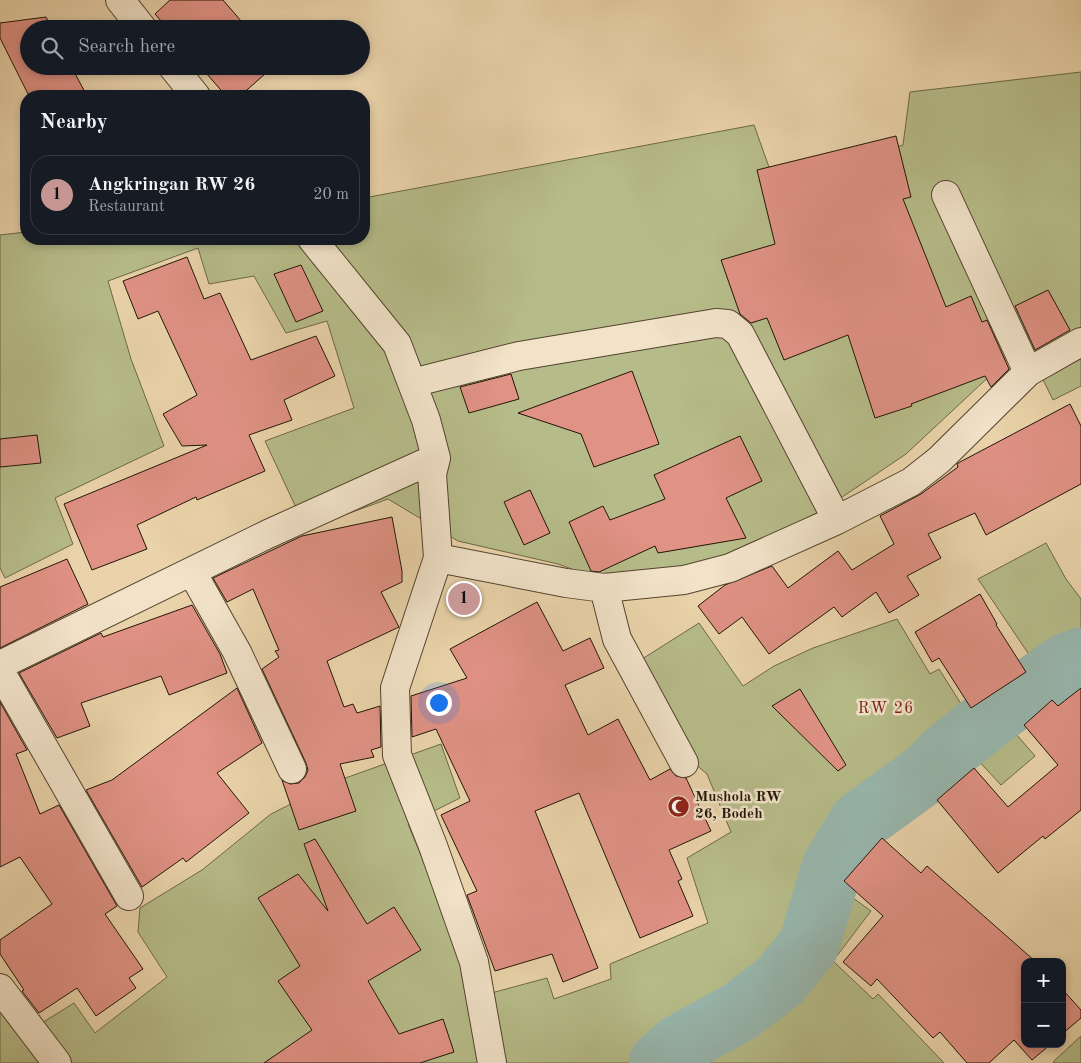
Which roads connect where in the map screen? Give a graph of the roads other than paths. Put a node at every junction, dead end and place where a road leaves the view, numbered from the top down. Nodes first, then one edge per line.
1 (120, 0) edge
2 (136, 20) edge
3 (179, 75) edge
4 (191, 90) edge
5 (946, 195) dead end
6 (317, 245) edge
7 (1081, 342) edge
8 (1028, 372) junction
9 (412, 383) junction
10 (436, 458) junction
11 (837, 520) junction
12 (438, 558) junction
13 (192, 572) junction
14 (604, 588) junction
15 (0, 665) edge
16 (0, 671) edge
17 (684, 763) dead end
18 (292, 769) dead end
19 (129, 896) dead end
20 (0, 988) edge
21 (57, 1063) edge
22 (492, 1063) edge

1 - 2 street
3 - 4 street
5 - 8 street
6 - 9 street
7 - 8 street
8 - 11 street
9 - 10 street
9 - 11 street
10 - 12 street
10 - 13 street
11 - 14 street
12 - 14 street
12 - 22 street
13 - 15 street
13 - 18 street
14 - 17 street
16 - 19 street
20 - 21 street

